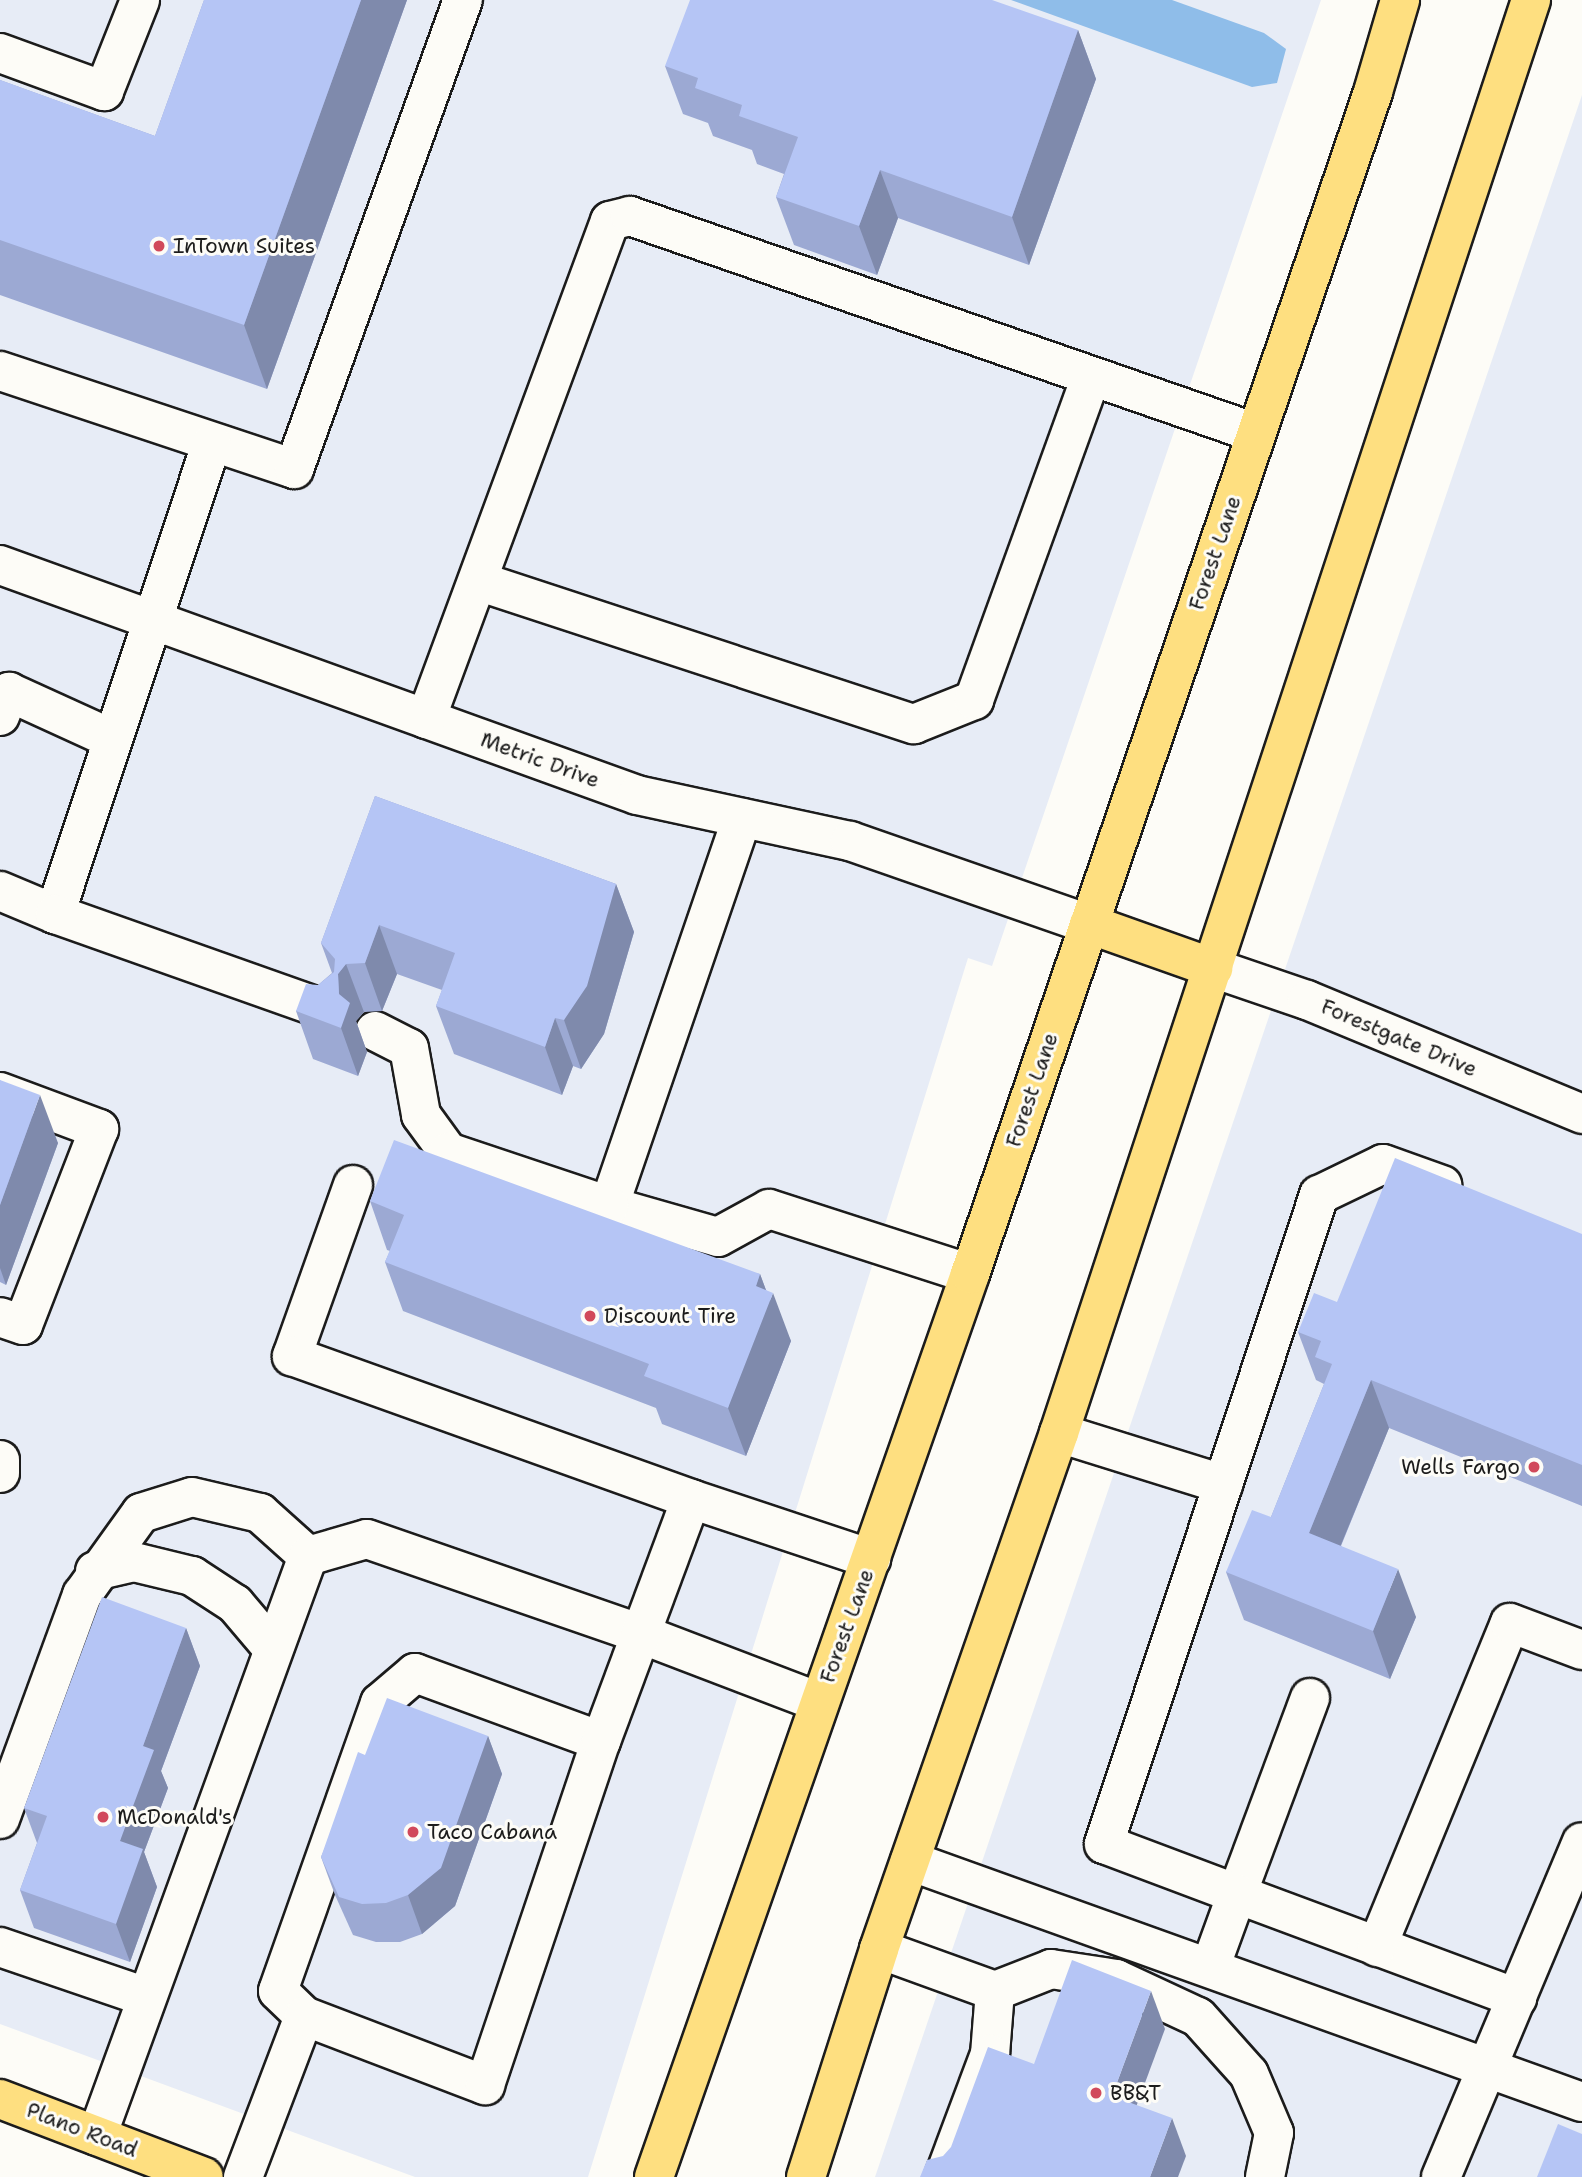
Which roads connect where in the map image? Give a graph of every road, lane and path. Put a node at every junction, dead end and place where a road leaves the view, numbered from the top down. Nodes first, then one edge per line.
1 (140, 0) edge
2 (463, 0) edge
3 (1400, 0) edge
4 (1531, 0) edge
5 (0, 53) edge
6 (0, 370) edge
7 (1091, 377) junction
8 (1256, 433) junction
9 (212, 443) junction
10 (0, 565) edge
11 (478, 581) junction
12 (153, 621) junction
13 (0, 716) edge
14 (426, 719) junction
15 (111, 739) junction
16 (742, 818) junction
17 (0, 891) edge
18 (55, 914) junction
19 (1089, 924) junction
20 (1213, 968) junction
21 (331, 1012) edge
22 (375, 1031) dead end
23 (0, 1092) edge
24 (1582, 1114) edge
25 (353, 1185) dead end
26 (1470, 1195) edge
27 (609, 1206) junction
28 (970, 1273) junction
29 (0, 1317) edge
30 (1059, 1433) junction
31 (0, 1460) edge
32 (0, 1473) edge
33 (1223, 1484) junction
34 (691, 1499) junction
35 (308, 1556) junction
36 (871, 1559) junction
37 (96, 1571) junction
38 (642, 1634) junction
39 (273, 1649) junction
40 (1582, 1650) edge
41 (1310, 1698) dead end
42 (819, 1702) junction
43 (601, 1741) junction
44 (0, 1819) edge
45 (1582, 1842) edge
46 (910, 1861) junction
47 (1237, 1894) junction
48 (0, 1947) edge
49 (1377, 1947) junction
50 (879, 1949) junction
51 (1210, 1968) junction
52 (995, 1991) junction
53 (146, 1997) junction
54 (1517, 1998) junction
55 (304, 2016) junction
56 (1484, 2065) junction
57 (0, 2099) edge
58 (1582, 2102) edge
59 (97, 2136) junction
60 (204, 2177) edge
61 (243, 2177) edge
62 (654, 2177) edge
63 (806, 2177) edge
64 (944, 2177) edge
65 (1265, 2177) edge
66 (1441, 2177) edge

1 - 5 street
2 - 9 street
3 - 8 main road, Forest Lane
4 - 20 main road
6 - 9 street
7 - 8 street
7 - 11 street
7 - 11 street
8 - 19 main road, Forest Lane
9 - 12 street
10 - 12 street, Metric Drive
11 - 14 street
12 - 14 street, Metric Drive
12 - 15 street
13 - 15 street
14 - 16 street, Metric Drive
15 - 18 street
16 - 19 street, Metric Drive
16 - 27 street
17 - 18 street
18 - 21 street
19 - 20 main road
19 - 28 main road, Forest Lane
20 - 24 street, Forestgate Drive
20 - 30 main road
22 - 27 street
23 - 29 street
25 - 34 street
26 - 33 street
27 - 28 street
28 - 36 main road, Forest Lane
30 - 33 street
30 - 46 main road
31 - 32 street
33 - 47 street
34 - 36 street
34 - 38 street
35 - 37 street
35 - 38 street
35 - 39 street
36 - 42 main road, Forest Lane
37 - 39 street
37 - 44 street
38 - 42 street
38 - 43 street
39 - 53 street
40 - 49 street
41 - 47 street
42 - 62 main road, Forest Lane
43 - 55 street
43 - 55 street
45 - 54 street
46 - 50 main road
46 - 51 street
47 - 49 street
47 - 51 street
48 - 53 street
49 - 54 street
50 - 52 street
50 - 63 main road
51 - 56 street
52 - 64 street
52 - 65 street
53 - 59 street
54 - 56 street
55 - 61 street
56 - 58 street
56 - 66 street
57 - 59 main road, Plano Road
59 - 60 main road, Plano Road

